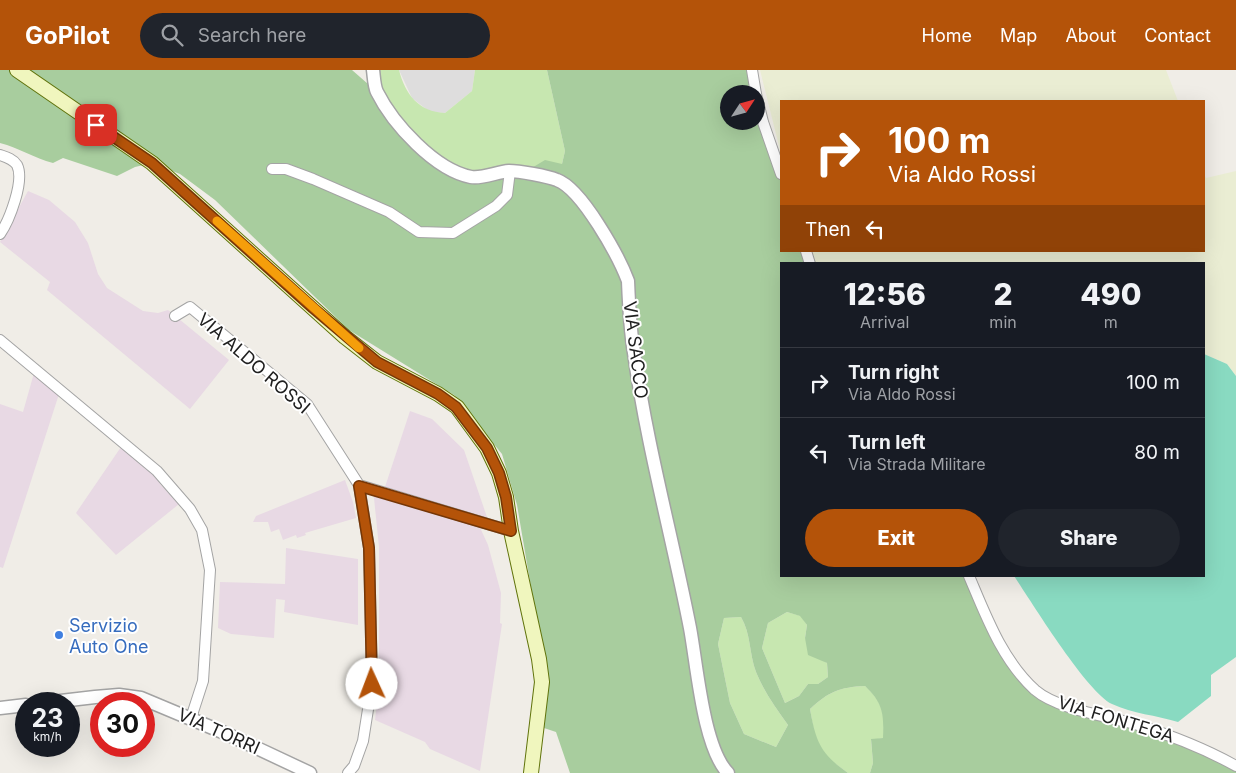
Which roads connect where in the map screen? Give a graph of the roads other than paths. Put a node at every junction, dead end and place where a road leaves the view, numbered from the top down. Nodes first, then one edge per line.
1 (17, 70) edge
2 (373, 70) edge
3 (752, 70) edge
4 (754, 85) edge
5 (765, 128) edge
6 (0, 155) edge
7 (272, 169) dead end
8 (510, 171) junction
9 (780, 171) edge
10 (0, 234) edge
11 (175, 316) dead end
12 (0, 340) edge
13 (359, 486) junction
14 (511, 531) junction
15 (968, 577) edge
16 (80, 700) edge
17 (15, 706) edge
18 (0, 708) edge
19 (191, 718) junction
20 (1236, 766) edge
21 (310, 773) edge
22 (348, 773) edge
23 (531, 773) edge
24 (728, 773) edge

1 - 14 main road
2 - 8 street, VIA SACCO
3 - 4 street
5 - 9 street
6 - 10 street
7 - 8 street
8 - 24 street, VIA SACCO
11 - 13 street, VIA ALDO ROSSI
12 - 19 street
13 - 14 street
13 - 22 street, VIA ALDO ROSSI
14 - 23 main road
15 - 20 street, VIA FONTEGA
16 - 19 street, VIA TORRI
17 - 18 street
19 - 21 street, VIA TORRI

